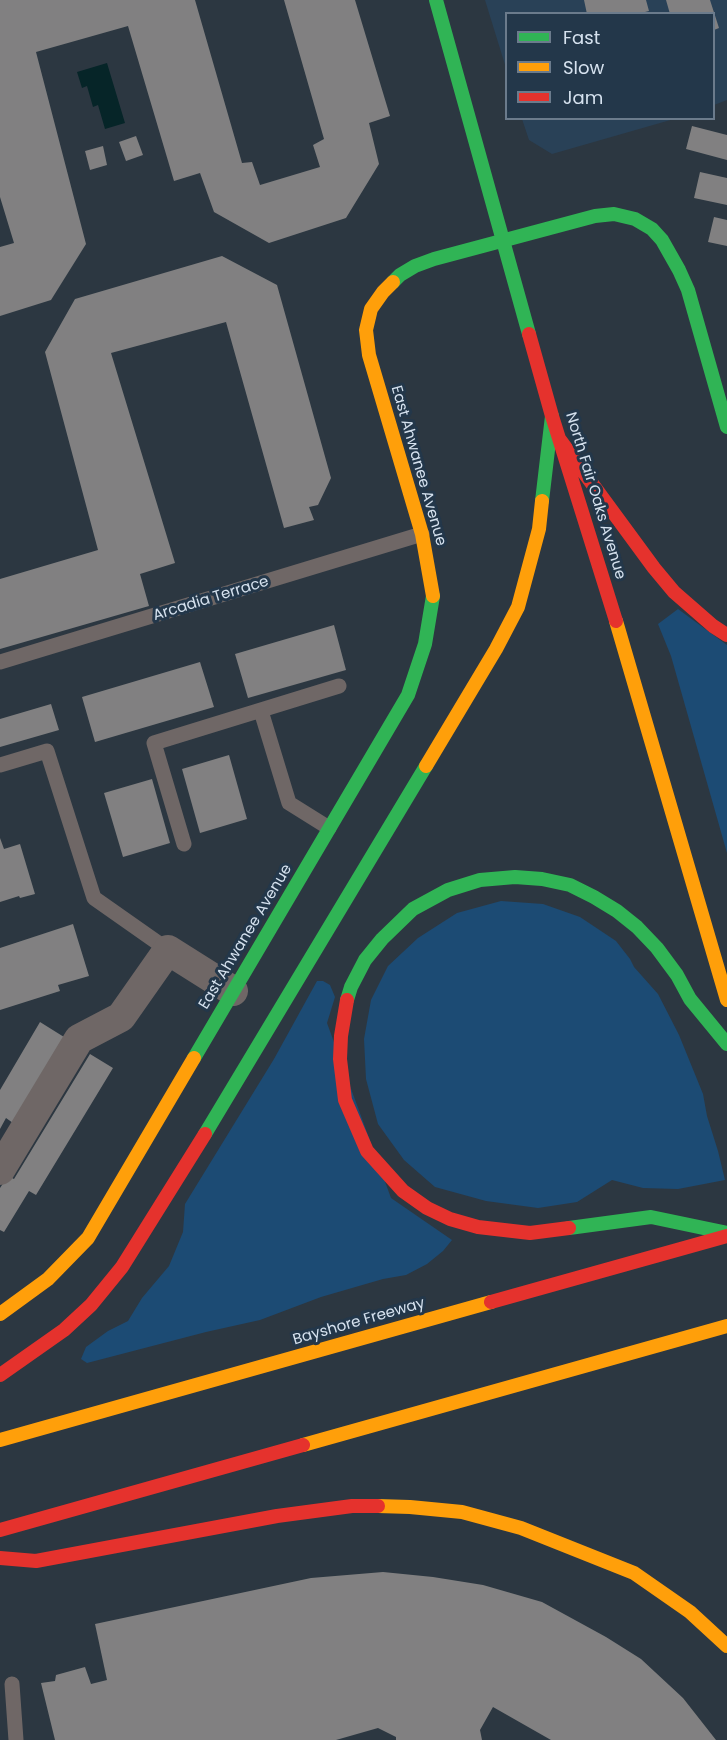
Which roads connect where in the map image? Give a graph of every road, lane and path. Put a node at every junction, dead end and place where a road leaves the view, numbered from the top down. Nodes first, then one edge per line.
1 (436, 0) edge
2 (502, 240) junction
3 (552, 416) junction
4 (727, 427) edge
5 (560, 440) junction
6 (422, 534) junction
7 (727, 635) edge
8 (0, 662) edge
9 (339, 687) dead end
10 (261, 711) junction
11 (0, 765) edge
12 (329, 828) junction
13 (184, 844) dead end
14 (168, 950) junction
15 (233, 991) junction
16 (727, 1000) edge
17 (727, 1044) edge
18 (0, 1170) edge
19 (727, 1235) edge
20 (0, 1314) edge
21 (727, 1326) edge
22 (0, 1375) edge
23 (0, 1440) edge
24 (0, 1530) edge
25 (0, 1558) edge
26 (727, 1646) edge
27 (12, 1684) dead end
28 (16, 1740) edge

1 - 2 main road, North Fair Oaks Avenue
2 - 3 main road, North Fair Oaks Avenue
2 - 4 main road, East Ahwanee Avenue
2 - 6 main road, East Ahwanee Avenue
3 - 5 main road, North Fair Oaks Avenue
3 - 22 main road
5 - 7 main road
5 - 16 main road, North Fair Oaks Avenue
6 - 8 lane, Arcadia Terrace
6 - 12 main road, East Ahwanee Avenue
9 - 10 lane
10 - 12 lane
10 - 13 lane
11 - 14 lane
12 - 15 main road, East Ahwanee Avenue
14 - 15 street
14 - 18 street
15 - 20 main road, East Ahwanee Avenue
17 - 19 main road
19 - 23 main road, Bayshore Freeway
21 - 24 main road
25 - 26 main road
27 - 28 lane

